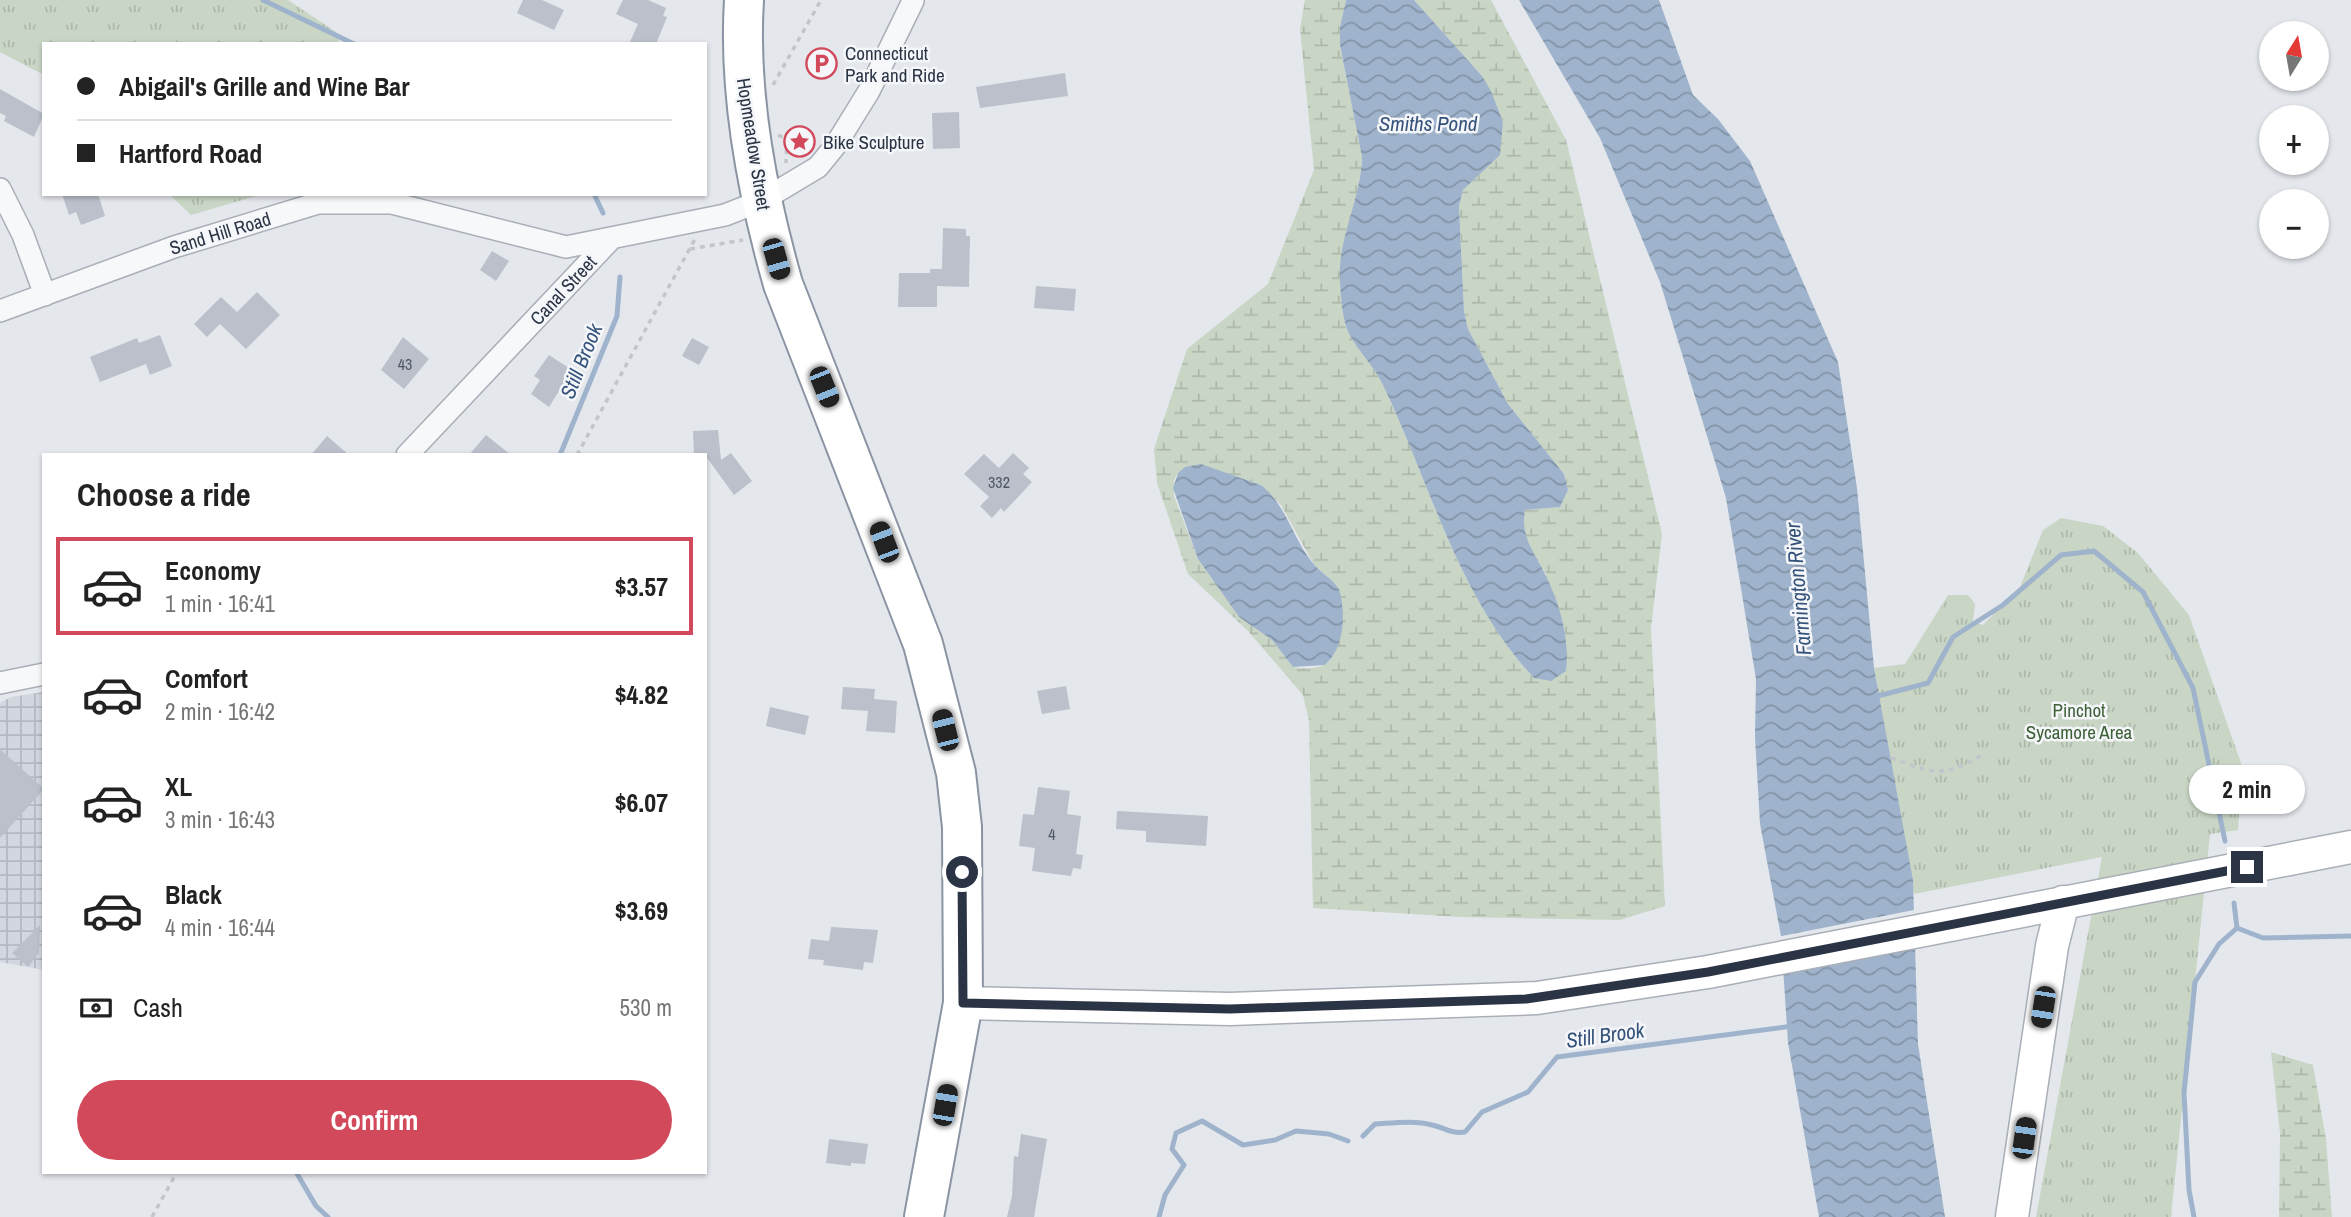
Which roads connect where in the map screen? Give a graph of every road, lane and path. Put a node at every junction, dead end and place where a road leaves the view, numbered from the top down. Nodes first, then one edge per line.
1 (744, 0) edge
2 (821, 0) edge
3 (913, 1) edge
4 (771, 89) dead end
5 (0, 189) edge
6 (763, 200) junction
7 (611, 239) junction
8 (742, 240) dead end
9 (45, 295) junction
10 (0, 311) edge
11 (409, 453) edge
12 (578, 453) edge
13 (42, 674) edge
14 (0, 683) edge
15 (1982, 755) dead end
16 (1891, 758) dead end
17 (2351, 847) edge
18 (2063, 902) junction
19 (963, 1003) junction
20 (176, 1174) edge
21 (152, 1217) edge
22 (924, 1217) edge
23 (2012, 1217) edge

1 - 6 highway, Hopmeadow Street
2 - 4 path
3 - 6 street, Canal Street
5 - 9 street
6 - 7 street, Canal Street
6 - 19 highway, Hopmeadow Street
7 - 9 street, Sand Hill Road
7 - 11 street, Canal Street
8 - 12 path
9 - 10 street, Sand Hill Road
13 - 14 street
15 - 16 path
17 - 18 main road
18 - 19 main road
18 - 23 main road
19 - 22 highway, Hopmeadow Street
20 - 21 path

